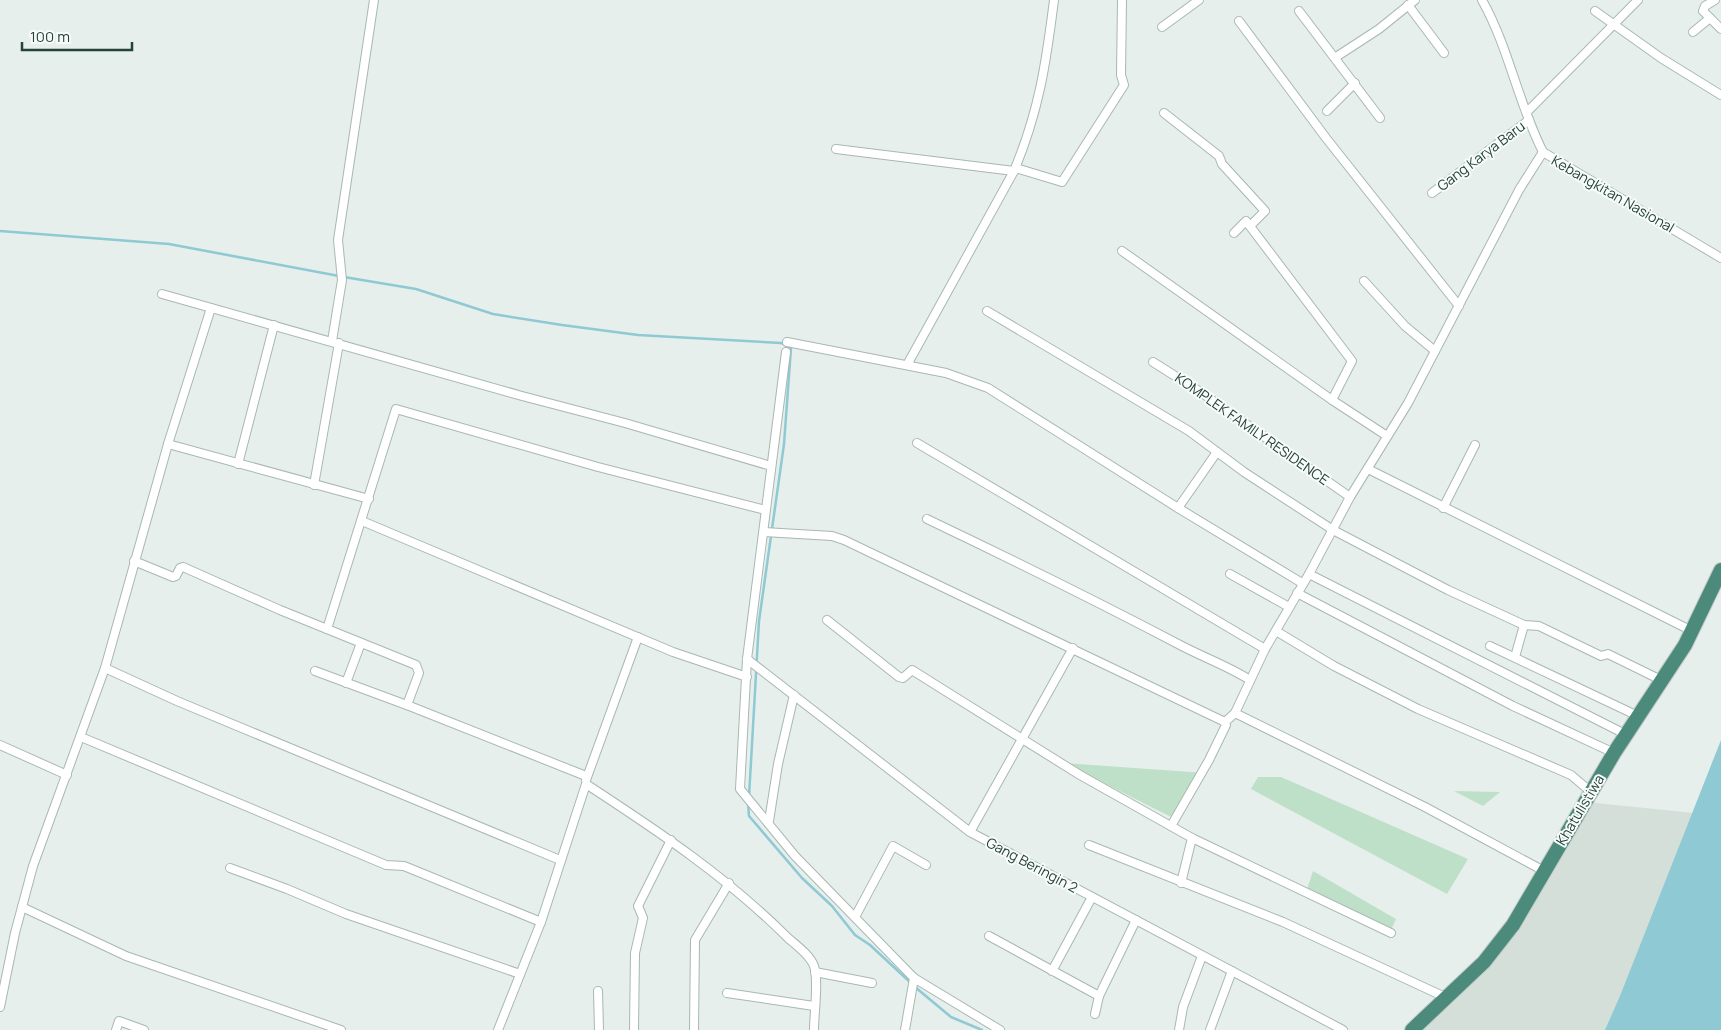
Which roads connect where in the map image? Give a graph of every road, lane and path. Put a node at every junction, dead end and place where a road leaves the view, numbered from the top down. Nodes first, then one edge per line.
1 (374, 0) edge
2 (1054, 0) edge
3 (1122, 0) edge
4 (1199, 0) edge
5 (1482, 0) edge
6 (1638, 0) edge
7 (1715, 0) edge
8 (1412, 2) edge
9 (1299, 11) dead end
10 (1595, 11) dead end
11 (1710, 18) junction
12 (1239, 21) dead end
13 (1613, 25) junction
14 (1162, 27) dead end
15 (1721, 29) edge
16 (1693, 32) dead end
17 (1444, 53) dead end
18 (1336, 58) junction
19 (1355, 83) junction
20 (1721, 95) edge
21 (1327, 111) dead end
22 (1164, 113) dead end
23 (1528, 116) junction
24 (1380, 118) dead end
25 (836, 149) dead end
26 (1543, 152) junction
27 (1015, 170) junction
28 (1432, 193) dead end
29 (1250, 226) junction
30 (1234, 233) dead end
31 (1122, 251) dead end
32 (1721, 258) edge
33 (1364, 281) dead end
34 (162, 294) dead end
35 (1459, 306) junction
36 (212, 308) junction
37 (987, 311) dead end
38 (274, 325) junction
39 (335, 342) junction
40 (787, 342) dead end
41 (1435, 351) junction
42 (786, 352) dead end
43 (1153, 362) dead end
44 (907, 365) junction
45 (1332, 400) junction
46 (1387, 436) junction
47 (168, 444) junction
48 (917, 444) dead end
49 (1475, 445) dead end
50 (1217, 452) junction
51 (238, 464) junction
52 (771, 466) junction
53 (1368, 469) junction
54 (314, 485) junction
55 (1350, 497) junction
56 (369, 499) junction
57 (1178, 508) junction
58 (1443, 508) junction
59 (765, 510) junction
60 (362, 520) junction
61 (927, 520) dead end
62 (1333, 530) junction
63 (765, 532) junction
64 (134, 561) junction
65 (1721, 570) edge
66 (1230, 574) dead end
67 (1309, 574) junction
68 (1302, 584) junction
69 (1297, 593) junction
70 (1289, 607) junction
71 (827, 620) dead end
72 (1524, 625) junction
73 (327, 629) junction
74 (1276, 631) junction
75 (1692, 631) junction
76 (638, 637) junction
77 (361, 642) junction
78 (1490, 646) dead end
79 (1073, 648) junction
80 (1265, 649) junction
81 (1515, 657) junction
82 (750, 661) junction
83 (105, 668) junction
84 (315, 671) dead end
85 (747, 677) junction
86 (1250, 680) junction
87 (1661, 680) junction
88 (346, 683) junction
89 (794, 694) junction
90 (407, 705) junction
91 (1235, 713) junction
92 (1638, 716) junction
93 (1225, 722) junction
94 (1625, 736) junction
95 (81, 737) junction
96 (1023, 739) junction
97 (0, 745) edge
98 (1614, 754) junction
99 (67, 775) junction
100 (586, 780) junction
101 (1591, 792) junction
102 (769, 821) junction
103 (1171, 826) junction
104 (970, 832) junction
105 (1192, 838) junction
106 (671, 840) junction
107 (1089, 845) dead end
108 (560, 860) junction
109 (926, 865) dead end
110 (230, 868) dead end
111 (1544, 871) junction
112 (1181, 883) junction
113 (730, 884) junction
114 (1092, 897) junction
115 (22, 907) junction
116 (855, 917) junction
117 (1136, 920) junction
118 (541, 922) junction
119 (1391, 933) dead end
120 (989, 936) dead end
121 (1202, 956) junction
122 (1052, 971) junction
123 (1232, 971) junction
124 (815, 972) junction
125 (520, 974) junction
126 (914, 980) junction
127 (872, 983) dead end
128 (598, 991) dead end
129 (728, 993) dead end
130 (1099, 996) junction
131 (1447, 998) junction
132 (814, 1006) junction
133 (0, 1007) edge
134 (1094, 1014) dead end
135 (116, 1030) edge
136 (144, 1030) edge
137 (341, 1030) edge
138 (498, 1030) edge
139 (599, 1030) edge
140 (634, 1030) edge
141 (694, 1030) edge
142 (814, 1030) edge
143 (905, 1030) edge
144 (1000, 1030) edge
145 (1179, 1030) edge
146 (1210, 1030) edge
147 (1343, 1030) edge
148 (1412, 1030) edge

1 - 39 street
2 - 27 street
3 - 27 street
4 - 14 street
5 - 23 street, Kebangkitan Nasional
6 - 13 street, Gang Karya Baru
7 - 11 street
8 - 17 street
8 - 18 street
9 - 18 street
10 - 13 street
11 - 15 street
11 - 16 street
12 - 35 street
13 - 20 street
13 - 23 street, Gang Karya Baru
18 - 19 street
19 - 21 street
19 - 24 street
22 - 29 street
23 - 26 street, Kebangkitan Nasional
23 - 28 street, Gang Karya Baru
25 - 27 street
26 - 32 street, Kebangkitan Nasional
26 - 35 street
27 - 44 street
29 - 30 street
29 - 45 street
31 - 45 street
33 - 41 street
34 - 36 street
35 - 41 street
36 - 38 street
36 - 47 street
37 - 50 street
38 - 39 street
38 - 51 street
39 - 52 street
39 - 54 street
40 - 44 street
41 - 46 street
42 - 52 street
43 - 55 street, KOMPLEK FAMILY RESIDENCE
44 - 57 street
45 - 46 street
46 - 53 street
47 - 51 street
47 - 64 street
48 - 80 street
49 - 58 street
50 - 57 street
50 - 62 street
51 - 54 street
52 - 59 street
53 - 55 street
53 - 58 street
54 - 56 street
55 - 62 street
56 - 59 street
56 - 60 street
57 - 68 street
58 - 75 street
59 - 63 street
60 - 73 street
60 - 76 street
61 - 86 street
62 - 67 street
62 - 72 street
63 - 79 street
63 - 82 street
64 - 73 street
64 - 83 street
65 - 75 highway, Khatulistiwa
66 - 70 street
67 - 68 street
67 - 94 street
68 - 69 street
69 - 70 street
69 - 98 street
70 - 74 street
71 - 96 street
72 - 81 street
72 - 87 street
73 - 77 street
74 - 80 street
74 - 101 street
75 - 87 highway, Khatulistiwa
76 - 85 street
76 - 100 street
77 - 88 street
77 - 90 street
78 - 81 street
79 - 93 street
79 - 96 street
80 - 86 street
81 - 92 street
82 - 85 street
82 - 89 street, Gang Beringin 2
83 - 95 street
83 - 108 street
84 - 88 street
85 - 102 street
86 - 91 street
87 - 92 highway, Khatulistiwa
88 - 90 street
89 - 102 street
89 - 104 street, Gang Beringin 2
90 - 100 street
91 - 93 street
91 - 111 street
92 - 94 highway, Khatulistiwa
93 - 103 street
94 - 98 highway, Khatulistiwa
95 - 99 street
95 - 118 street
96 - 103 street
96 - 104 street
97 - 99 street
98 - 101 highway, Khatulistiwa
99 - 115 street
100 - 106 street
100 - 108 street
101 - 111 highway, Khatulistiwa
102 - 116 street
103 - 105 street
104 - 114 street, Gang Beringin 2
105 - 112 street
105 - 119 street
106 - 113 street
106 - 140 street
107 - 112 street
108 - 118 street
109 - 116 street
110 - 125 street
111 - 131 highway, Khatulistiwa
112 - 131 street
113 - 124 street
113 - 141 street
114 - 117 street, Gang Beringin 2
114 - 122 street
115 - 133 street
115 - 137 street
116 - 126 street
117 - 121 street, Gang Beringin 2
117 - 130 street
118 - 125 street
120 - 122 street
121 - 123 street, Gang Beringin 2
121 - 145 street
122 - 130 street
123 - 146 street
123 - 147 street, Gang Beringin 2
124 - 127 street
124 - 132 street
125 - 138 street
126 - 143 street
126 - 144 street
128 - 139 street
129 - 132 street
130 - 134 street
131 - 148 highway, Khatulistiwa
132 - 142 street
135 - 136 street

